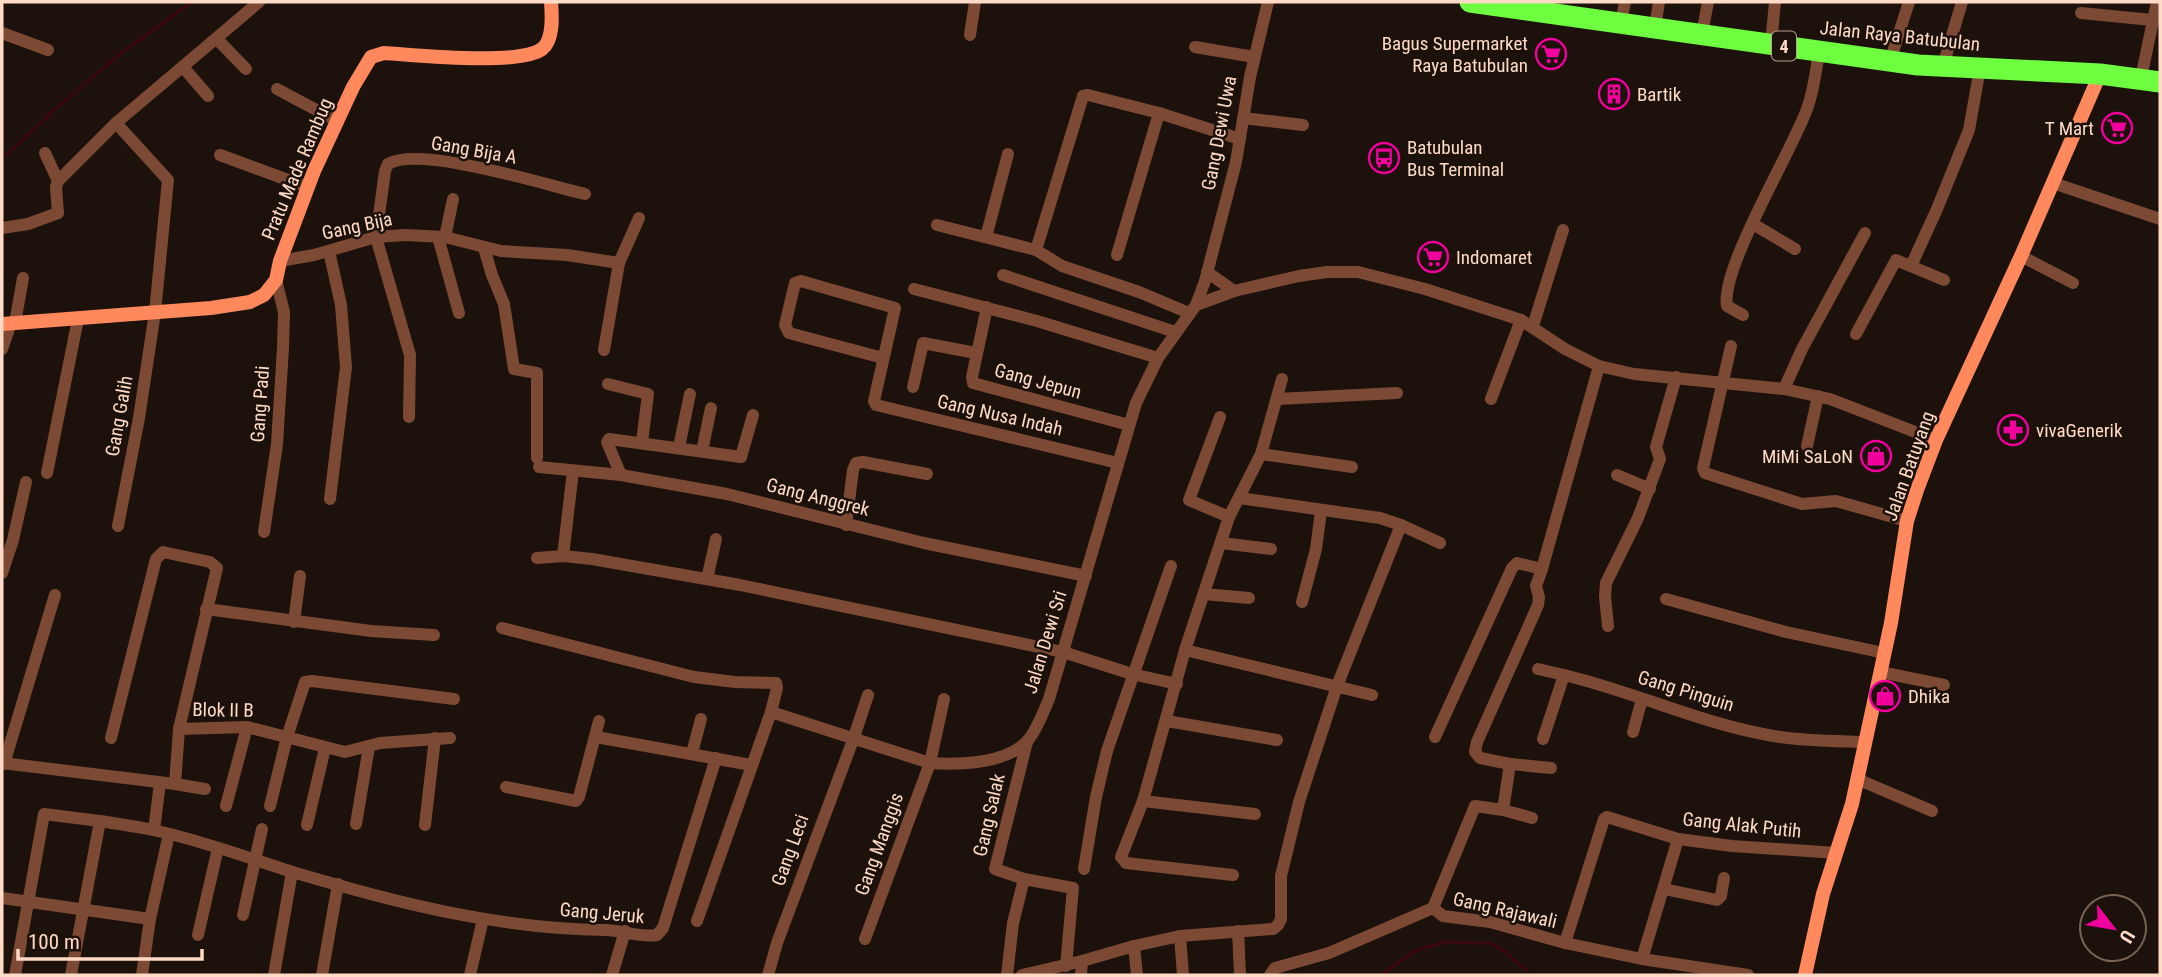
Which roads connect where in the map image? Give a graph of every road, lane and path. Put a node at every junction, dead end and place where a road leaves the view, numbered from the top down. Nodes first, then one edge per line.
1 (259, 2) edge
2 (551, 2) edge
3 (975, 2) edge
4 (1268, 2) edge
5 (1470, 2) edge
6 (1660, 2) edge
7 (1708, 2) edge
8 (1775, 2) edge
9 (1909, 2) edge
10 (1962, 2) edge
11 (2157, 2) edge
12 (1623, 12) edge
13 (2081, 13) dead end
14 (2152, 20) junction
15 (1655, 27) junction
16 (2, 33) edge
17 (1702, 34) junction
18 (970, 35) dead end
19 (217, 39) junction
20 (1771, 44) junction
21 (1195, 47) dead end
22 (48, 50) dead end
23 (1819, 51) junction
24 (1254, 57) junction
25 (1890, 61) junction
26 (1943, 66) junction
27 (183, 67) junction
28 (1980, 68) junction
29 (246, 69) dead end
30 (2101, 74) junction
31 (2150, 80) edge
32 (277, 89) dead end
33 (208, 96) dead end
34 (1159, 113) junction
35 (1243, 118) junction
36 (337, 121) junction
37 (116, 122) junction
38 (1303, 125) dead end
39 (1240, 139) junction
40 (45, 153) dead end
41 (1009, 154) dead end
42 (220, 155) dead end
43 (58, 181) junction
44 (2053, 183) junction
45 (307, 187) junction
46 (585, 194) dead end
47 (453, 199) dead end
48 (639, 218) dead end
49 (2160, 219) edge
50 (1753, 224) junction
51 (937, 225) dead end
52 (2, 228) edge
53 (1563, 230) dead end
54 (1865, 233) dead end
55 (376, 237) junction
56 (442, 237) junction
57 (986, 237) junction
58 (484, 248) junction
59 (1795, 249) dead end
60 (1036, 250) junction
61 (329, 251) junction
62 (1117, 255) dead end
63 (2021, 256) junction
64 (280, 261) junction
65 (619, 263) junction
66 (1911, 266) junction
67 (1207, 272) junction
68 (1003, 275) dead end
69 (23, 278) dead end
70 (276, 280) junction
71 (1944, 280) dead end
72 (2073, 284) dead end
73 (914, 289) dead end
74 (1234, 290) junction
75 (986, 307) junction
76 (1192, 309) junction
77 (155, 312) junction
78 (459, 313) dead end
79 (1743, 315) dead end
80 (78, 319) junction
81 (10, 323) edge
82 (1527, 323) junction
83 (1175, 332) junction
84 (1856, 334) dead end
85 (1731, 346) dead end
86 (2, 349) edge
87 (604, 350) dead end
88 (976, 354) junction
89 (883, 358) junction
90 (1158, 358) junction
91 (1599, 366) junction
92 (1676, 377) junction
93 (1282, 379) dead end
94 (1724, 381) junction
95 (608, 384) dead end
96 (913, 387) dead end
97 (1784, 389) junction
98 (1397, 393) dead end
99 (690, 394) dead end
100 (1818, 396) junction
101 (1277, 399) junction
102 (1492, 399) dead end
103 (711, 408) dead end
104 (752, 415) dead end
105 (409, 417) dead end
106 (1220, 417) dead end
107 (1129, 425) junction
108 (1936, 440) junction
109 (642, 442) junction
110 (1807, 446) dead end
111 (679, 447) junction
112 (702, 451) junction
113 (1261, 454) junction
114 (1118, 463) junction
115 (1352, 467) dead end
116 (573, 471) junction
117 (47, 473) dead end
118 (928, 474) dead end
119 (621, 475) junction
120 (1618, 475) dead end
121 (26, 482) dead end
122 (1650, 489) junction
123 (1239, 498) junction
124 (330, 499) dead end
125 (1321, 511) junction
126 (1229, 517) junction
127 (1907, 521) junction
128 (846, 525) junction
129 (1401, 525) junction
130 (118, 526) dead end
131 (264, 532) dead end
132 (716, 539) dead end
133 (1221, 543) junction
134 (1440, 543) dead end
135 (1271, 549) dead end
136 (563, 556) junction
137 (537, 558) dead end
138 (1171, 566) dead end
139 (1542, 569) junction
140 (2, 573) edge
141 (300, 576) dead end
142 (1086, 576) junction
143 (707, 579) junction
144 (1204, 594) junction
145 (55, 595) dead end
146 (1248, 598) dead end
147 (1666, 599) dead end
148 (1302, 602) dead end
149 (206, 609) junction
150 (294, 622) junction
151 (1608, 626) dead end
152 (502, 628) dead end
153 (434, 635) dead end
154 (1185, 650) junction
155 (1063, 652) junction
156 (1884, 653) junction
157 (1538, 668) dead end
158 (1880, 672) junction
159 (1132, 674) junction
160 (1564, 675) junction
161 (1177, 684) junction
162 (1944, 685) dead end
163 (1337, 686) junction
164 (868, 695) dead end
165 (1372, 695) dead end
166 (454, 699) dead end
167 (944, 699) dead end
168 (1642, 699) junction
169 (771, 712) junction
170 (701, 719) dead end
171 (599, 721) dead end
172 (1167, 721) junction
173 (247, 727) junction
174 (179, 729) junction
175 (1633, 732) dead end
176 (287, 737) junction
177 (596, 737) junction
178 (1435, 737) dead end
179 (111, 738) dead end
180 (435, 738) junction
181 (450, 738) dead end
182 (853, 740) junction
183 (1276, 740) dead end
184 (1543, 740) dead end
185 (1865, 741) junction
186 (1027, 742) junction
187 (369, 747) junction
188 (325, 748) junction
189 (692, 753) junction
190 (716, 758) junction
191 (3, 763) edge
192 (930, 763) junction
193 (1510, 764) junction
194 (751, 765) junction
195 (1551, 768) dead end
196 (1857, 779) junction
197 (160, 783) junction
198 (175, 784) junction
199 (506, 786) dead end
200 (205, 789) dead end
201 (1143, 801) junction
202 (226, 806) dead end
203 (270, 806) dead end
204 (1503, 810) junction
205 (1932, 811) dead end
206 (1255, 814) dead end
207 (1532, 818) dead end
208 (100, 821) junction
209 (356, 824) dead end
210 (307, 825) dead end
211 (425, 825) dead end
212 (262, 829) dead end
213 (154, 830) junction
214 (169, 834) junction
215 (1678, 839) junction
216 (218, 848) junction
217 (1837, 853) junction
218 (255, 860) junction
219 (1084, 869) dead end
220 (292, 872) junction
221 (1233, 875) dead end
222 (1724, 878) dead end
223 (1024, 879) junction
224 (338, 884) junction
225 (1664, 889) junction
226 (2, 898) edge
227 (30, 901) junction
228 (1433, 908) junction
229 (83, 909) junction
230 (243, 915) dead end
231 (150, 919) junction
232 (483, 919) junction
233 (697, 921) dead end
234 (625, 931) junction
235 (1238, 931) junction
236 (198, 935) dead end
237 (1180, 936) junction
238 (865, 939) dead end
239 (1565, 943) junction
240 (1134, 946) junction
241 (1642, 959) junction
242 (1082, 961) junction
243 (1066, 966) junction
244 (15, 975) edge
245 (71, 975) edge
246 (142, 975) edge
247 (274, 975) edge
248 (322, 975) edge
249 (470, 975) edge
250 (612, 975) edge
251 (768, 975) edge
252 (1007, 975) edge
253 (1022, 975) edge
254 (1081, 975) edge
255 (1137, 975) edge
256 (1183, 975) edge
257 (1240, 975) edge
258 (1270, 975) edge
259 (1748, 975) edge
260 (1805, 975) edge

1 - 19 street
2 - 36 street, Pratu Made Rambug
3 - 18 street
4 - 24 street, Gang Dewi Uwa
5 - 12 highway, Jalan Raya Batubulan / 4
6 - 15 street
7 - 17 street
8 - 20 street
9 - 25 street
10 - 26 street
11 - 14 street
12 - 15 highway, Jalan Raya Batubulan / 4
13 - 14 street
14 - 31 street
15 - 17 highway, Jalan Raya Batubulan / 4
16 - 22 street
17 - 20 highway, Jalan Raya Batubulan / 4
19 - 27 street
19 - 29 street
20 - 23 highway, Jalan Raya Batubulan / 4
21 - 24 street
23 - 25 highway, Jalan Raya Batubulan / 4
23 - 50 street
24 - 35 street, Gang Dewi Uwa
25 - 26 highway, Jalan Raya Batubulan / 4
26 - 28 highway, Jalan Raya Batubulan / 4
27 - 33 street
27 - 37 street
28 - 30 highway, Jalan Raya Batubulan / 4
28 - 66 street
30 - 31 highway, Jalan Raya Batubulan / 4
30 - 44 street, Jalan Batuyang
32 - 36 street
34 - 39 street
34 - 60 street
34 - 62 street
35 - 38 street
35 - 39 street, Gang Dewi Uwa
36 - 45 street, Pratu Made Rambug
37 - 43 street
37 - 77 street, Gang Galih
39 - 67 street, Gang Dewi Uwa
40 - 43 street
41 - 57 street
42 - 45 street
43 - 52 street
44 - 49 street
44 - 63 street, Jalan Batuyang
45 - 64 street, Pratu Made Rambug
46 - 55 street, Gang Bija A
47 - 56 street
48 - 65 street
50 - 59 street
50 - 79 street
51 - 57 street
53 - 82 street
54 - 97 street
55 - 56 street, Gang Bija
55 - 61 street, Gang Bija
55 - 105 street
56 - 58 street, Gang Bija
56 - 78 street
57 - 60 street
58 - 65 street, Gang Bija
58 - 116 street, Gang Anggrek
60 - 76 street
61 - 64 street, Gang Bija
61 - 124 street
63 - 72 street
63 - 108 street, Jalan Batuyang
64 - 70 street, Pratu Made Rambug
65 - 87 street
66 - 71 street
66 - 84 street
67 - 74 street
67 - 76 street, Gang Dewi Uwa
68 - 83 street
69 - 81 street
70 - 77 street
70 - 131 street, Gang Padi
73 - 75 street
74 - 76 street
74 - 82 street
75 - 88 street, Gang Jepun
75 - 90 street
76 - 83 street, Jalan Dewi Sri
77 - 80 street
77 - 130 street, Gang Galih
80 - 81 street
80 - 117 street
81 - 86 street
82 - 91 street
82 - 102 street
83 - 90 street, Jalan Dewi Sri
85 - 94 street
88 - 96 street
88 - 107 street, Gang Jepun
89 - 89 street
89 - 114 street, Gang Nusa Indah
90 - 107 street, Jalan Dewi Sri
91 - 92 street
91 - 139 street
92 - 94 street
92 - 122 street
93 - 101 street
94 - 97 street
94 - 127 street
95 - 109 street
97 - 100 street
98 - 101 street
99 - 111 street
100 - 108 street
100 - 110 street
101 - 113 street
103 - 112 street
104 - 112 street
106 - 126 street
107 - 114 street, Jalan Dewi Sri
108 - 127 street, Jalan Batuyang
109 - 111 street
109 - 119 street
111 - 112 street
113 - 115 street
113 - 123 street
114 - 142 street, Jalan Dewi Sri
116 - 119 street, Gang Anggrek
116 - 136 street
118 - 128 street
119 - 128 street, Gang Anggrek
120 - 122 street
121 - 140 street
122 - 151 street
123 - 125 street
123 - 126 street
125 - 129 street
125 - 148 street
126 - 133 street
127 - 156 street, Jalan Batuyang
128 - 142 street, Gang Anggrek
129 - 134 street
129 - 163 street
132 - 143 street
133 - 135 street
133 - 144 street
136 - 137 street
136 - 143 street
138 - 159 street
139 - 178 street
139 - 193 street
141 - 150 street
142 - 155 street, Jalan Dewi Sri
143 - 155 street
144 - 146 street
144 - 154 street
145 - 191 street
147 - 156 street
149 - 150 street
149 - 174 street
149 - 179 street
150 - 153 street
152 - 169 street
154 - 161 street
154 - 163 street
155 - 159 street
155 - 186 street, Jalan Dewi Sri
156 - 158 street, Jalan Batuyang
157 - 160 street, Gang Pinguin
158 - 162 street
158 - 185 street, Jalan Batuyang
159 - 161 street
159 - 219 street
160 - 168 street, Gang Pinguin
160 - 184 street
161 - 172 street
163 - 165 street
163 - 235 street
164 - 182 street, Gang Leci
166 - 176 street
167 - 192 street, Gang Manggis
168 - 175 street
168 - 185 street, Gang Pinguin
169 - 182 street
169 - 194 street
170 - 189 street
171 - 177 street
172 - 183 street
172 - 201 street
173 - 174 street, Blok II B
173 - 176 street, Blok II B
173 - 202 street
174 - 198 street, Blok II B
176 - 188 street, Blok II B
176 - 203 street
177 - 189 street
177 - 199 street
180 - 181 street, Blok II B
180 - 187 street, Blok II B
180 - 211 street
182 - 192 street
182 - 251 street, Gang Leci
185 - 196 street, Jalan Batuyang
186 - 192 street
186 - 223 street, Gang Salak
187 - 188 street, Blok II B
187 - 209 street
188 - 210 street
189 - 190 street
190 - 194 street
190 - 234 street, Gang Jeruk
191 - 197 street
192 - 238 street, Gang Manggis
193 - 195 street
193 - 204 street
194 - 233 street
196 - 205 street
196 - 217 street, Jalan Batuyang
197 - 198 street
197 - 213 street
198 - 200 street
201 - 206 street
201 - 221 street
204 - 207 street
204 - 228 street
208 - 213 street, Gang Jeruk
208 - 227 street, Gang Jeruk
208 - 229 street
212 - 218 street
213 - 214 street, Gang Jeruk
214 - 216 street, Gang Jeruk
214 - 231 street
215 - 217 street, Gang Alak Putih
215 - 225 street
215 - 239 street, Gang Alak Putih
216 - 218 street, Gang Jeruk
216 - 236 street
217 - 260 street, Jalan Batuyang
218 - 220 street, Gang Jeruk
218 - 230 street
220 - 224 street, Gang Jeruk
220 - 247 street
222 - 225 street
223 - 243 street
223 - 252 street
224 - 232 street, Gang Jeruk
224 - 248 street
225 - 241 street
226 - 227 street
227 - 229 street
227 - 244 street
228 - 239 street, Gang Rajawali
228 - 258 street, Gang Rajawali
229 - 231 street
229 - 245 street
231 - 246 street
232 - 234 street, Gang Jeruk
232 - 249 street
234 - 250 street
235 - 237 street
235 - 257 street
237 - 240 street
237 - 256 street
239 - 241 street, Gang Rajawali
240 - 242 street
240 - 255 street
241 - 259 street, Gang Rajawali
242 - 243 street
242 - 254 street
243 - 253 street

